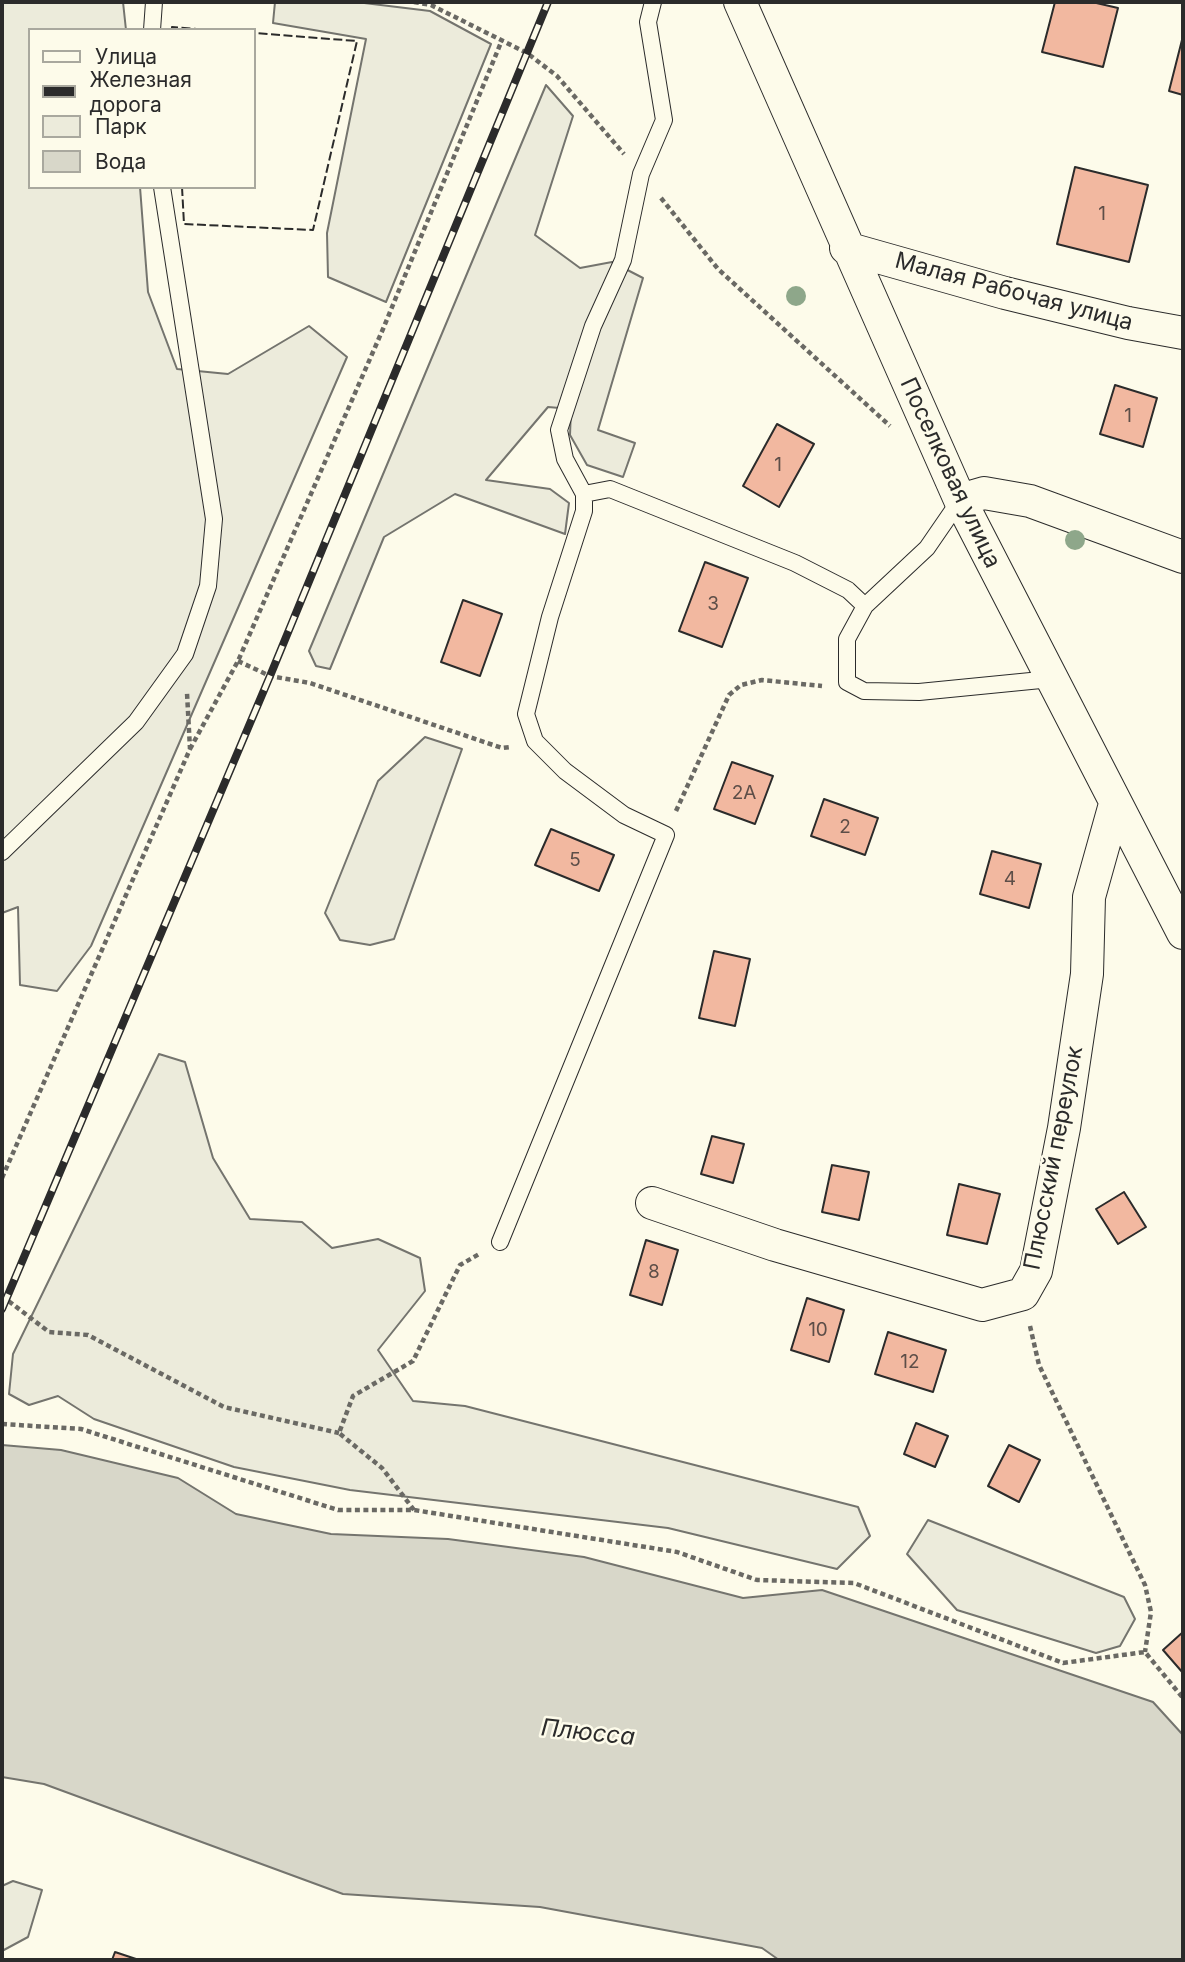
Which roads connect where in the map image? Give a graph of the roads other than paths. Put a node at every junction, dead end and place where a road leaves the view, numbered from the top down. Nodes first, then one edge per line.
1 (154, 2) edge
2 (653, 2) edge
3 (740, 2) edge
4 (152, 28) edge
5 (162, 189) edge
6 (846, 248) junction
7 (1183, 333) edge
8 (584, 494) junction
9 (960, 500) junction
10 (1183, 557) edge
11 (865, 606) junction
12 (1051, 680) junction
13 (1115, 804) junction
14 (2, 852) edge
15 (1183, 933) edge
16 (652, 1203) dead end
17 (500, 1241) road end

1 - 4 lane
2 - 8 lane
3 - 6 street, Поселковая улица
5 - 14 lane
6 - 7 street, Малая Рабочая улица
6 - 9 street, Поселковая улица
8 - 11 lane
8 - 17 lane
9 - 10 street
9 - 11 lane
9 - 12 street, Поселковая улица
11 - 12 lane
12 - 13 street, Поселковая улица
13 - 15 street, Поселковая улица
13 - 16 street, Плюсский переулок

